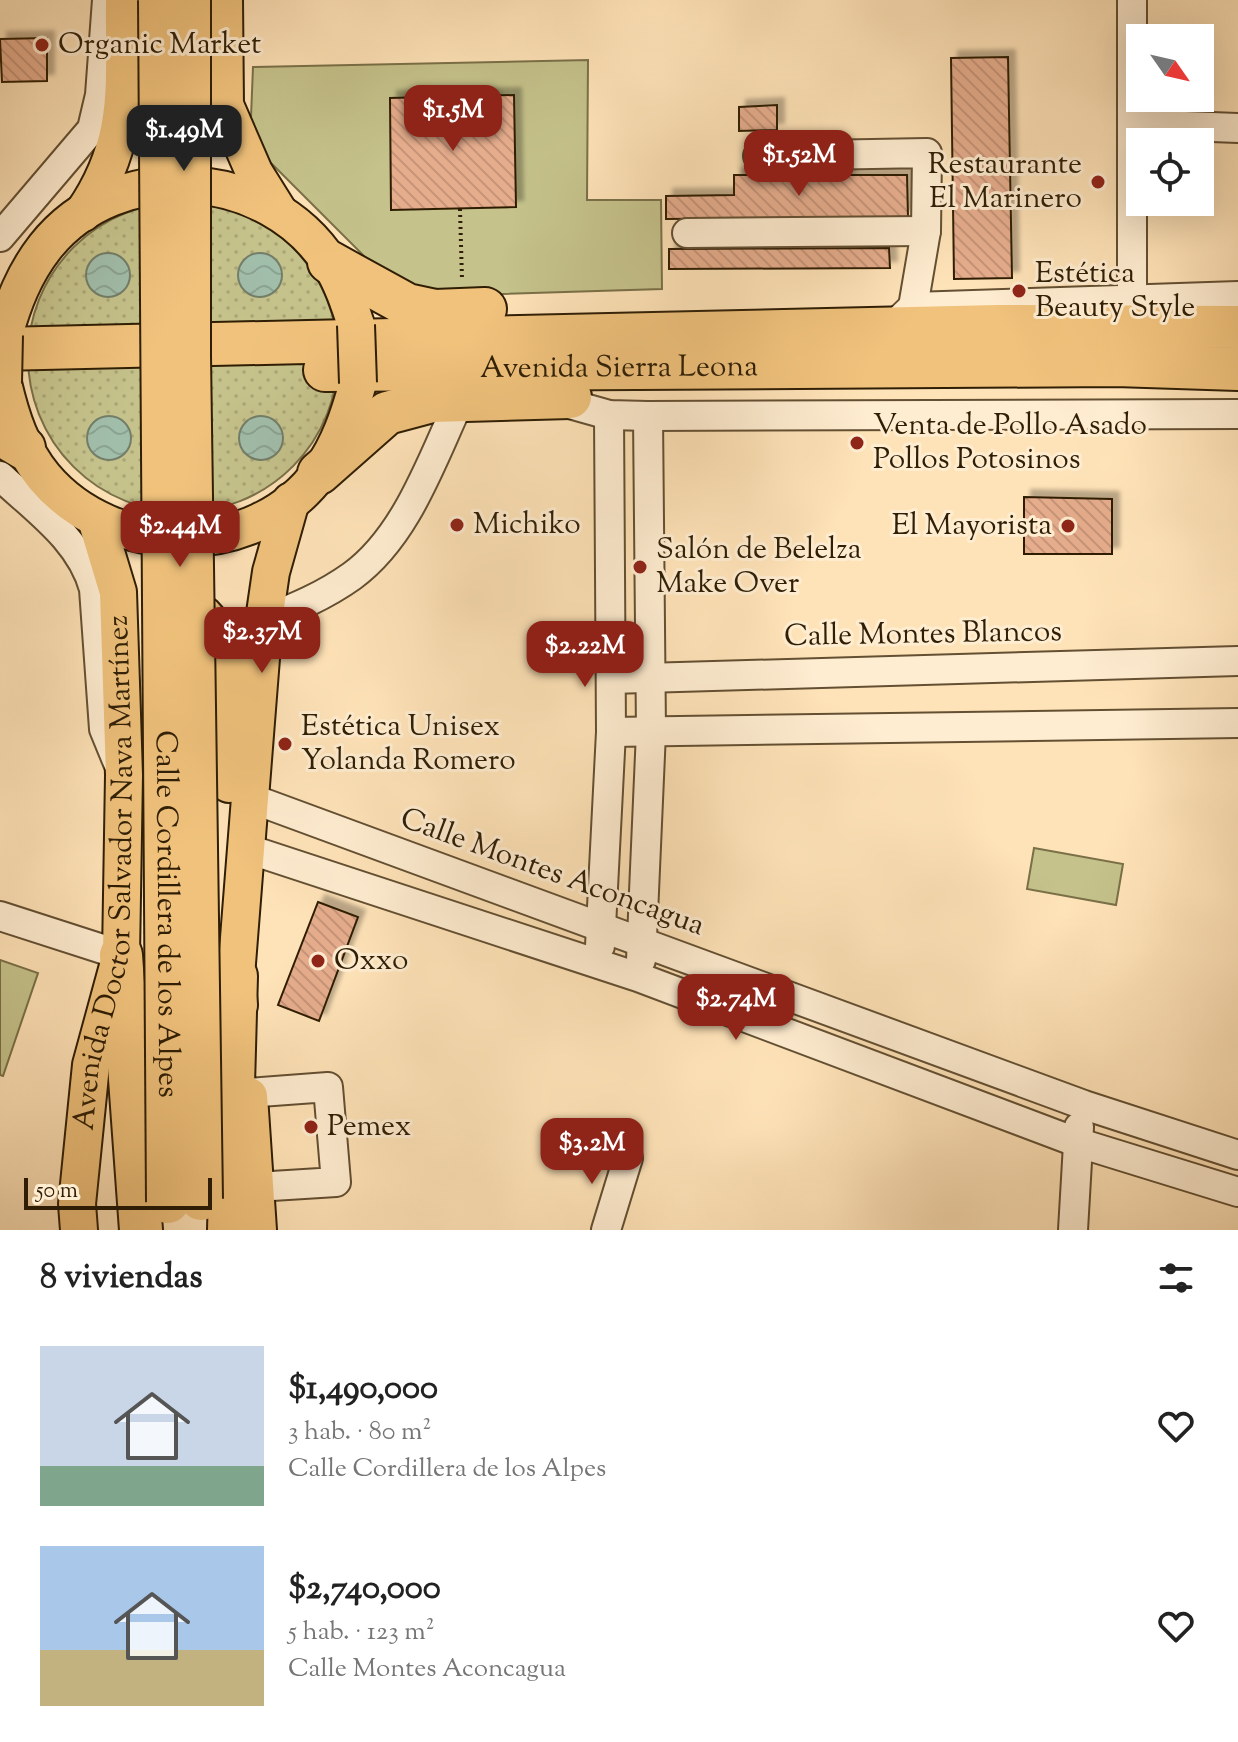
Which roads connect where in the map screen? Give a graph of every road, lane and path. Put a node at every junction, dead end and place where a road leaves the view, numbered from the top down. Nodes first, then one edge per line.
1 (107, 0) edge
2 (124, 0) edge
3 (160, 0) edge
4 (189, 0) edge
5 (224, 0) edge
6 (1132, 0) edge
7 (225, 105) junction
8 (122, 124) junction
9 (1132, 124) junction
10 (1238, 128) edge
11 (758, 156) dead end
12 (460, 209) dead end
13 (279, 212) junction
14 (83, 213) junction
15 (926, 231) junction
16 (687, 233) dead end
17 (0, 237) edge
18 (329, 262) junction
19 (9, 292) edge
20 (1238, 296) edge
21 (463, 309) junction
22 (1132, 311) junction
23 (902, 318) junction
24 (1238, 327) edge
25 (808, 330) junction
26 (2, 360) edge
27 (1116, 365) junction
28 (1238, 369) edge
29 (544, 397) junction
30 (460, 400) junction
31 (1238, 414) edge
32 (609, 415) junction
33 (648, 416) junction
34 (8, 453) edge
35 (305, 487) junction
36 (96, 519) junction
37 (264, 620) junction
38 (119, 625) junction
39 (1238, 661) edge
40 (650, 675) junction
41 (611, 679) junction
42 (1238, 723) edge
43 (611, 732) junction
44 (651, 732) junction
45 (124, 775) junction
46 (250, 798) junction
47 (248, 849) junction
48 (0, 916) edge
49 (241, 923) junction
50 (602, 929) junction
51 (644, 942) junction
52 (121, 955) junction
53 (599, 965) junction
54 (236, 976) junction
55 (638, 977) junction
56 (248, 1093) junction
57 (1084, 1105) junction
58 (1076, 1142) junction
59 (1238, 1155) edge
60 (628, 1158) dead end
61 (256, 1187) junction
62 (1238, 1192) edge
63 (176, 1218) edge
64 (79, 1230) edge
65 (229, 1230) edge
66 (258, 1230) edge
67 (606, 1230) edge
68 (1073, 1230) edge

1 - 17 street
2 - 8 main road
3 - 63 highway, Calle Cordillera de los Alpes, bridge
4 - 63 highway, Calle Cordillera de los Alpes, bridge
5 - 7 main road
6 - 9 street
7 - 8 main road
7 - 13 main road
8 - 14 main road
9 - 10 street
9 - 22 street
11 - 15 street
12 - 21 path
13 - 14 main road
13 - 18 main road
14 - 19 main road
15 - 16 street
15 - 23 street
18 - 21 highway
18 - 35 main road, bridge
19 - 26 main road
20 - 22 street, Avenida Sierra Leona
21 - 25 highway
22 - 23 highway, Avenida Sierra Leona
22 - 24 highway, Avenida Sierra Leona
23 - 25 highway, Avenida Sierra Leona
25 - 26 highway, Avenida Sierra Leona
26 - 27 highway, Avenida Sierra Leona
26 - 34 main road
27 - 28 highway, Avenida Sierra Leona
27 - 29 highway
29 - 30 highway
29 - 32 street, Avenida Sierra Leona
30 - 35 highway
30 - 37 street
31 - 33 street, Avenida Sierra Leona
32 - 33 street, Avenida Sierra Leona
32 - 41 street
33 - 40 street
34 - 36 main road
34 - 45 street
35 - 36 main road
35 - 37 main road
36 - 38 main road, Avenida Doctor Salvador Nava Martínez
37 - 46 main road
38 - 45 main road, Avenida Doctor Salvador Nava Martínez
38 - 49 main road
39 - 40 street, Calle Montes Blancos
40 - 41 street, Calle Montes Blancos
40 - 44 street
41 - 43 street
42 - 44 street
43 - 44 street
43 - 50 street
44 - 51 street
45 - 52 main road, Avenida Doctor Salvador Nava Martínez
46 - 47 main road
46 - 50 street, Calle Montes Aconcagua
47 - 49 main road
47 - 53 street
48 - 52 street
49 - 54 main road
50 - 51 street, Calle Montes Aconcagua
50 - 53 street
51 - 55 street
51 - 57 street, Calle Montes Aconcagua
52 - 63 highway
52 - 64 main road, Avenida Doctor Salvador Nava Martínez
53 - 55 street
54 - 56 main road
54 - 65 highway
55 - 58 street
56 - 61 main road
56 - 61 street
57 - 58 street
57 - 59 street, Calle Montes Aconcagua
58 - 62 street
58 - 68 street
60 - 67 street
61 - 66 main road

